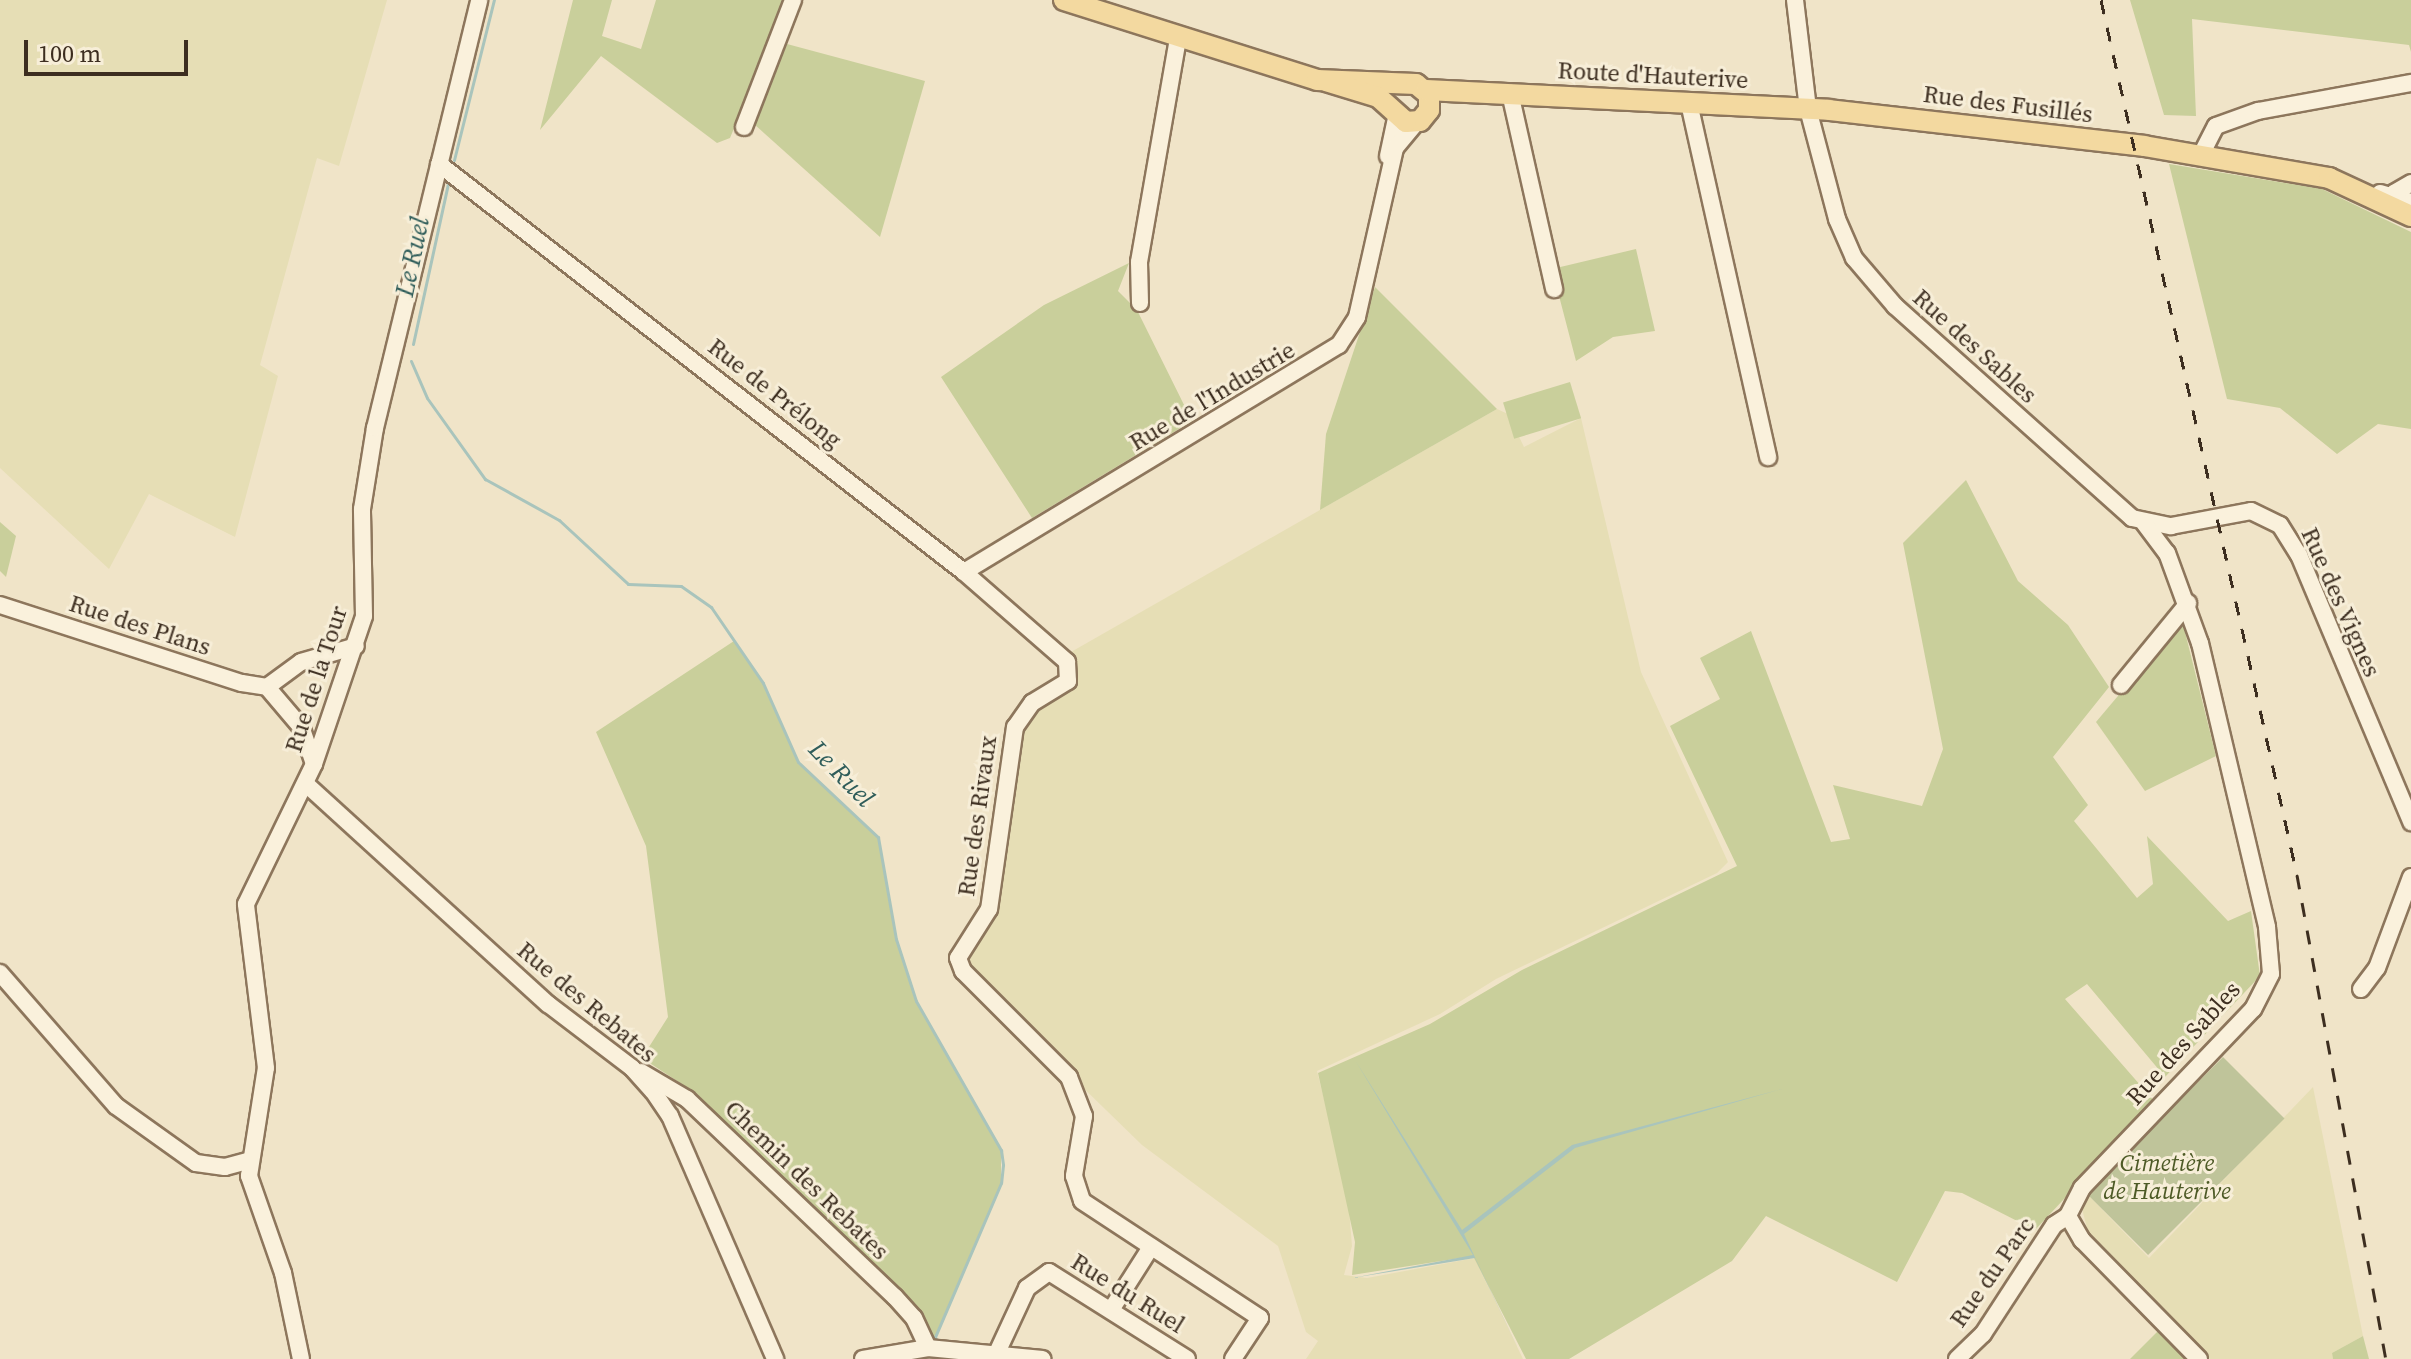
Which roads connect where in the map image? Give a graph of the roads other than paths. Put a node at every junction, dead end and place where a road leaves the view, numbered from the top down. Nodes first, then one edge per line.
1 (479, 0) edge
2 (793, 0) edge
3 (1064, 0) edge
4 (1795, 0) edge
5 (1178, 38) junction
6 (1326, 81) junction
7 (2411, 83) edge
8 (1405, 85) junction
9 (1503, 93) junction
10 (1689, 103) junction
11 (1424, 108) junction
12 (1819, 110) junction
13 (1394, 113) junction
14 (744, 127) dead end
15 (2202, 153) junction
16 (439, 164) junction
17 (1385, 185) junction
18 (2405, 201) edge
19 (1554, 289) dead end
20 (1140, 303) dead end
21 (1768, 457) dead end
22 (2144, 523) junction
23 (2171, 526) junction
24 (2167, 553) junction
25 (964, 572) junction
26 (2188, 603) junction
27 (0, 605) edge
28 (356, 646) junction
29 (1072, 671) joint
30 (2121, 685) dead end
31 (267, 687) junction
32 (314, 764) junction
33 (306, 784) junction
34 (2407, 802) edge
35 (2411, 822) edge
36 (2411, 877) edge
37 (0, 973) edge
38 (2361, 989) dead end
39 (632, 1068) junction
40 (247, 1161) junction
41 (2068, 1216) junction
42 (1151, 1247) junction
43 (1111, 1310) junction
44 (928, 1348) junction
45 (995, 1357) junction
46 (301, 1359) edge
47 (775, 1359) edge
48 (863, 1359) edge
49 (1042, 1359) edge
50 (1187, 1359) edge
51 (1233, 1359) edge
52 (1957, 1359) edge
53 (2199, 1359) edge

1 - 16 street, Rue de la Tour
2 - 14 street
3 - 5 main road
4 - 12 street
5 - 6 main road
5 - 20 street
6 - 8 main road
6 - 13 main road
7 - 15 street
8 - 11 main road
8 - 13 main road
9 - 10 main road, Route d'Hauterive
9 - 11 main road, Route d'Hauterive
9 - 19 street
10 - 12 main road, Route d'Hauterive
10 - 21 street
11 - 13 main road
11 - 17 street, Rue de l'Industrie
12 - 15 main road, Rue des Fusillés
12 - 22 street, Rue des Sables
13 - 17 street, Rue de l'Industrie
15 - 18 main road, Rue des Fusillés
15 - 18 main road, Rue des Fusillés
16 - 25 street, Rue de Prélong
16 - 28 street, Rue de la Tour
17 - 25 street, Rue de l'Industrie
22 - 23 street, Rue des Sables
22 - 24 street, Rue des Sables
23 - 24 street
23 - 34 street, Rue des Vignes
24 - 26 street, Rue des Sables
25 - 29 street, Rue de Prélong
26 - 30 street
26 - 41 street, Rue des Sables
27 - 31 street, Rue des Plans
28 - 31 street
28 - 32 street, Rue de la Tour
29 - 42 street, Rue des Rivaux
31 - 32 street
32 - 33 street, Rue de la Tour
33 - 39 street, Rue des Rebates
33 - 40 street, Rue de la Tour
34 - 35 street, Rue des Vignes
36 - 38 street
37 - 40 street
39 - 44 street, Chemin des Rebates
39 - 47 street, Rue des Rebates
40 - 46 street, Rue de la Tour
41 - 52 street, Rue du Parc
41 - 53 street
42 - 43 street
42 - 51 street, Rue des Rivaux
43 - 45 street, Rue du Ruel
43 - 50 street, Rue du Ruel
44 - 45 street
44 - 48 street
45 - 49 street

